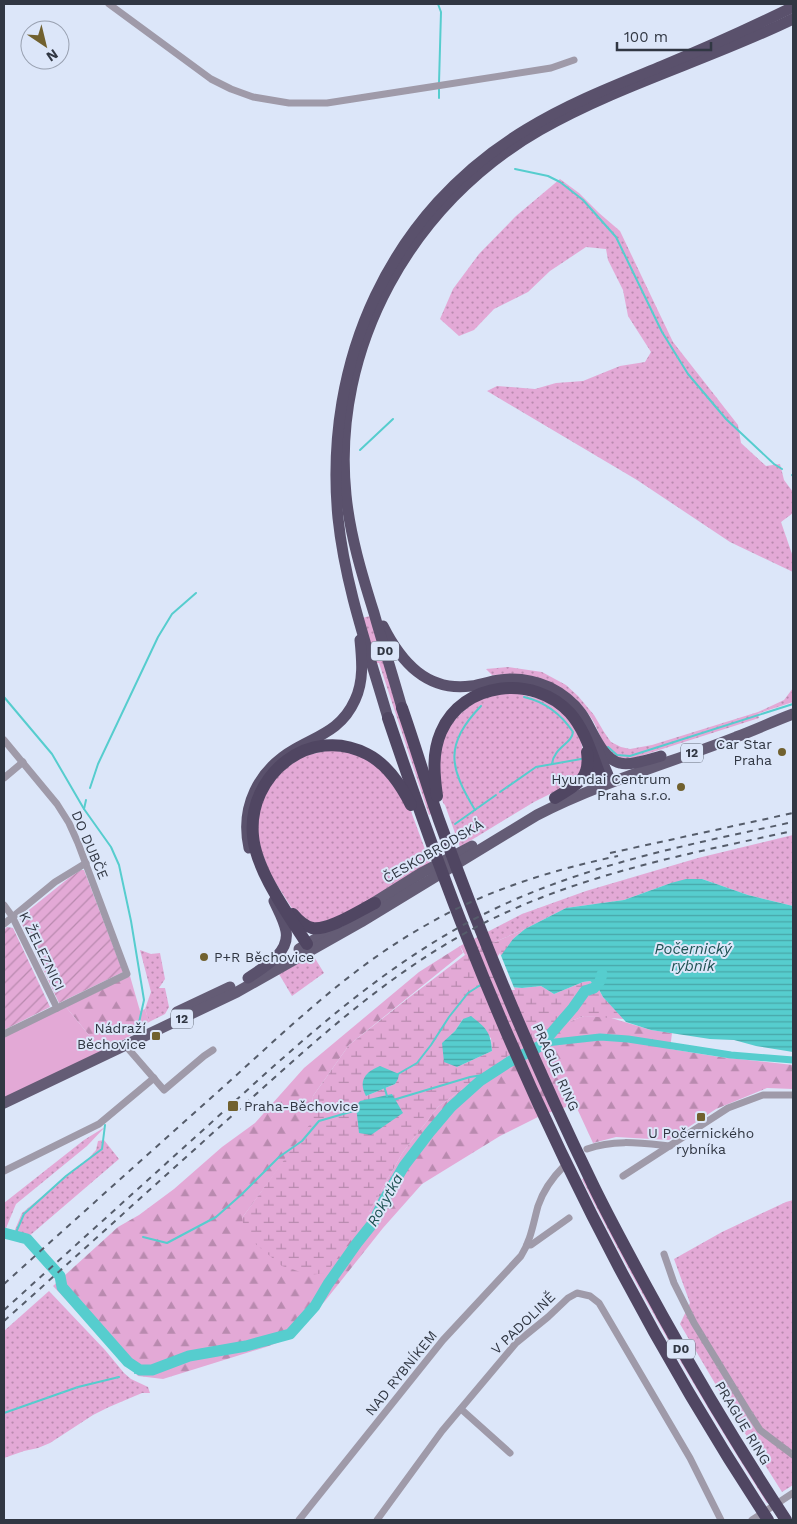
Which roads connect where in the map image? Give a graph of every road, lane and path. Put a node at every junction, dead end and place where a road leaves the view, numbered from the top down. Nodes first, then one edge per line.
1 (108, 4) edge
2 (793, 7) edge
3 (793, 19) edge
4 (574, 60) dead end
5 (382, 290) junction
6 (374, 305) junction
7 (368, 594) junction
8 (358, 616) junction
9 (402, 708) joint
10 (793, 714) edge
11 (388, 718) joint
12 (580, 720) junction
13 (774, 721) junction
14 (4, 740) edge
15 (661, 756) junction
16 (22, 762) junction
17 (4, 778) edge
18 (605, 780) junction
19 (555, 798) junction
20 (439, 816) junction
21 (424, 825) junction
22 (86, 863) junction
23 (262, 867) junction
24 (273, 897) junction
25 (375, 902) junction
26 (4, 905) edge
27 (12, 916) junction
28 (4, 924) edge
29 (306, 949) junction
30 (248, 978) junction
31 (57, 1008) junction
32 (4, 1034) edge
33 (125, 1045) junction
34 (214, 1050) dead end
35 (154, 1078) junction
36 (793, 1095) edge
37 (4, 1103) edge
38 (670, 1146) junction
39 (587, 1150) dead end
40 (564, 1166) dead end
41 (4, 1171) edge
42 (623, 1176) dead end
43 (568, 1218) dead end
44 (532, 1229) junction
45 (543, 1236) junction
46 (527, 1246) junction
47 (664, 1254) dead end
48 (461, 1409) junction
49 (510, 1454) dead end
50 (793, 1455) edge
51 (793, 1493) edge
52 (299, 1520) edge
53 (377, 1520) edge
54 (721, 1520) edge
55 (752, 1520) edge
56 (768, 1520) edge
57 (786, 1520) edge

1 - 4 street
2 - 5 highway
3 - 5 highway
5 - 6 highway
6 - 7 highway
6 - 8 highway
7 - 9 highway, PRAGUE RING / D0
7 - 12 highway
8 - 11 highway, D0
8 - 24 highway
9 - 20 highway, PRAGUE RING / D0
10 - 13 main road, ČESKOBRODSKÁ / 12
11 - 21 highway, D0
12 - 15 highway
12 - 18 highway
12 - 19 highway
12 - 20 highway
13 - 15 main road, ČESKOBRODSKÁ / 12
13 - 18 main road, ČESKOBRODSKÁ / 12
14 - 16 street, DO DUBČE
15 - 18 main road, ČESKOBRODSKÁ / 12
16 - 17 street
16 - 22 street, DO DUBČE
18 - 19 main road, ČESKOBRODSKÁ / 12
18 - 29 main road, ČESKOBRODSKÁ / 12
19 - 25 main road, ČESKOBRODSKÁ
20 - 57 highway, PRAGUE RING / D0
21 - 23 highway
21 - 56 highway, D0
22 - 27 street
22 - 31 street, DO DUBČE
23 - 25 highway
23 - 29 highway
24 - 29 highway
24 - 30 highway
25 - 29 main road, ČESKOBRODSKÁ
26 - 27 street, K ŽELEZNICI
27 - 28 street
27 - 31 street, K ŽELEZNICI
29 - 30 main road, ČESKOBRODSKÁ
29 - 33 main road, ČESKOBRODSKÁ / 12
30 - 33 main road, ČESKOBRODSKÁ
31 - 32 street
33 - 35 street
33 - 37 main road, ČESKOBRODSKÁ / 12
34 - 35 street
35 - 41 street
36 - 38 street
38 - 39 street
38 - 42 street
40 - 44 street, NAD RYBNÍKEM
43 - 45 street, NAD RYBNÍKEM
44 - 45 street
44 - 46 street, NAD RYBNÍKEM
45 - 46 street, NAD RYBNÍKEM
46 - 52 street, NAD RYBNÍKEM
47 - 50 street
48 - 49 street
48 - 53 street, V PADOLINĚ
48 - 54 street, V PADOLINĚ
51 - 55 street

